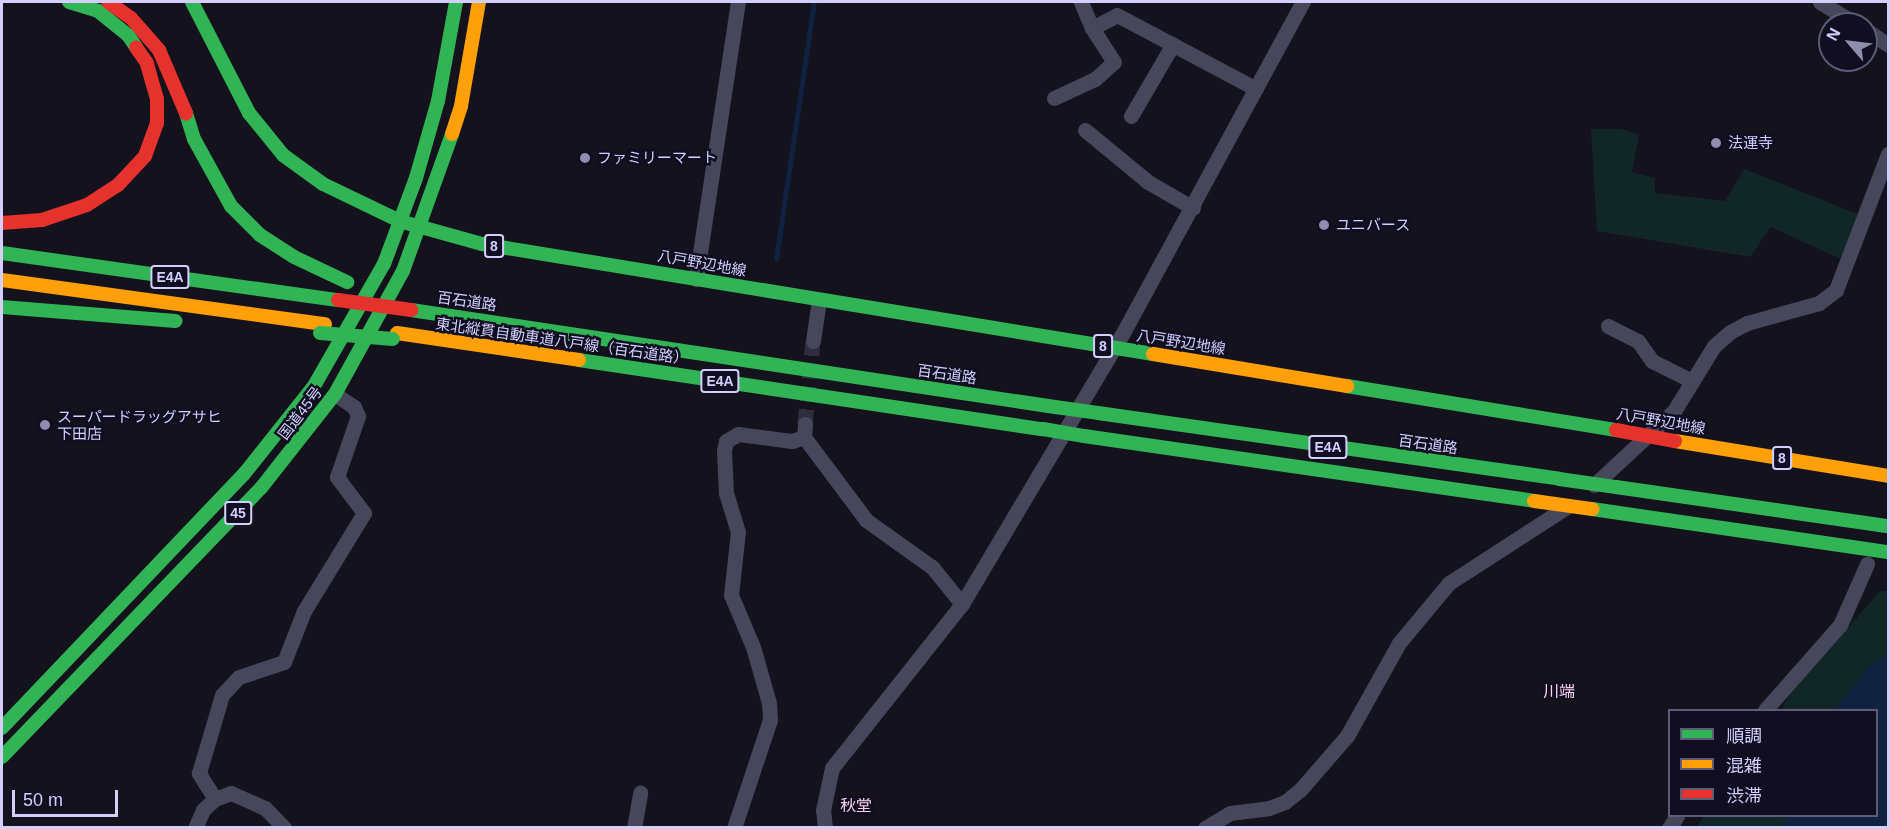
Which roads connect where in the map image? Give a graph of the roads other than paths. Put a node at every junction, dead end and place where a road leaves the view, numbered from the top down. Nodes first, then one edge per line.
1 (69, 2) edge
2 (108, 2) edge
3 (192, 2) edge
4 (456, 2) edge
5 (479, 2) edge
6 (738, 2) edge
7 (1081, 2) edge
8 (1303, 2) edge
9 (1820, 2) edge
10 (1836, 12) edge
11 (1092, 28) junction
12 (1173, 44) junction
13 (1256, 89) junction
14 (1054, 98) dead end
15 (1131, 116) dead end
16 (1085, 130) dead end
17 (1888, 154) edge
18 (1193, 208) junction
19 (400, 221) junction
20 (2, 224) edge
21 (420, 229) junction
22 (2, 254) edge
23 (696, 279) junction
24 (2, 280) edge
25 (819, 300) junction
26 (2, 307) edge
27 (412, 307) junction
28 (186, 322) dead end
29 (221, 325) dead end
30 (1608, 326) dead end
31 (323, 328) junction
32 (813, 341) tunnel mouth
33 (1113, 348) junction
34 (1692, 381) junction
35 (335, 394) junction
36 (1888, 476) edge
37 (1888, 526) edge
38 (1888, 552) edge
39 (1867, 564) dead end
40 (962, 604) junction
41 (1767, 709) edge
42 (2, 728) edge
43 (2, 757) edge
44 (640, 793) dead end
45 (215, 799) junction
46 (198, 826) edge
47 (284, 828) edge
48 (634, 828) edge
49 (734, 828) edge
50 (825, 828) edge
51 (1205, 828) edge

1 - 20 main road
2 - 27 main road
3 - 19 main road, 八戸野辺地線
4 - 19 main road, 国道45号 / 45
5 - 21 main road, 国道45号 / 45
6 - 23 street
7 - 11 street
8 - 13 street
9 - 10 street
11 - 12 street
11 - 14 street
12 - 13 street
12 - 15 street
13 - 18 street
16 - 18 street
17 - 34 street
18 - 33 street
19 - 21 main road, 八戸野辺地線 / 8
19 - 42 main road, 国道45号 / 45
21 - 23 main road, 八戸野辺地線 / 8
21 - 35 main road, 国道45号 / 45
22 - 27 main road, 百石道路 / E4A, bridge
23 - 25 main road, 八戸野辺地線 / 8
24 - 31 main road, E4A
25 - 32 street
25 - 33 main road, 八戸野辺地線 / 8
26 - 28 main road
27 - 37 main road, 百石道路 / E4A, bridge
29 - 31 main road
30 - 34 street
31 - 38 main road, 東北縦貫自動車道八戸線（百石道路） / E4A, bridge
33 - 36 main road, 八戸野辺地線 / 8, bridge
33 - 40 street
34 - 51 street
35 - 43 main road, 国道45号 / 45
35 - 45 street
39 - 41 street
40 - 49 street
40 - 50 street
44 - 48 street
45 - 46 street
45 - 47 street

